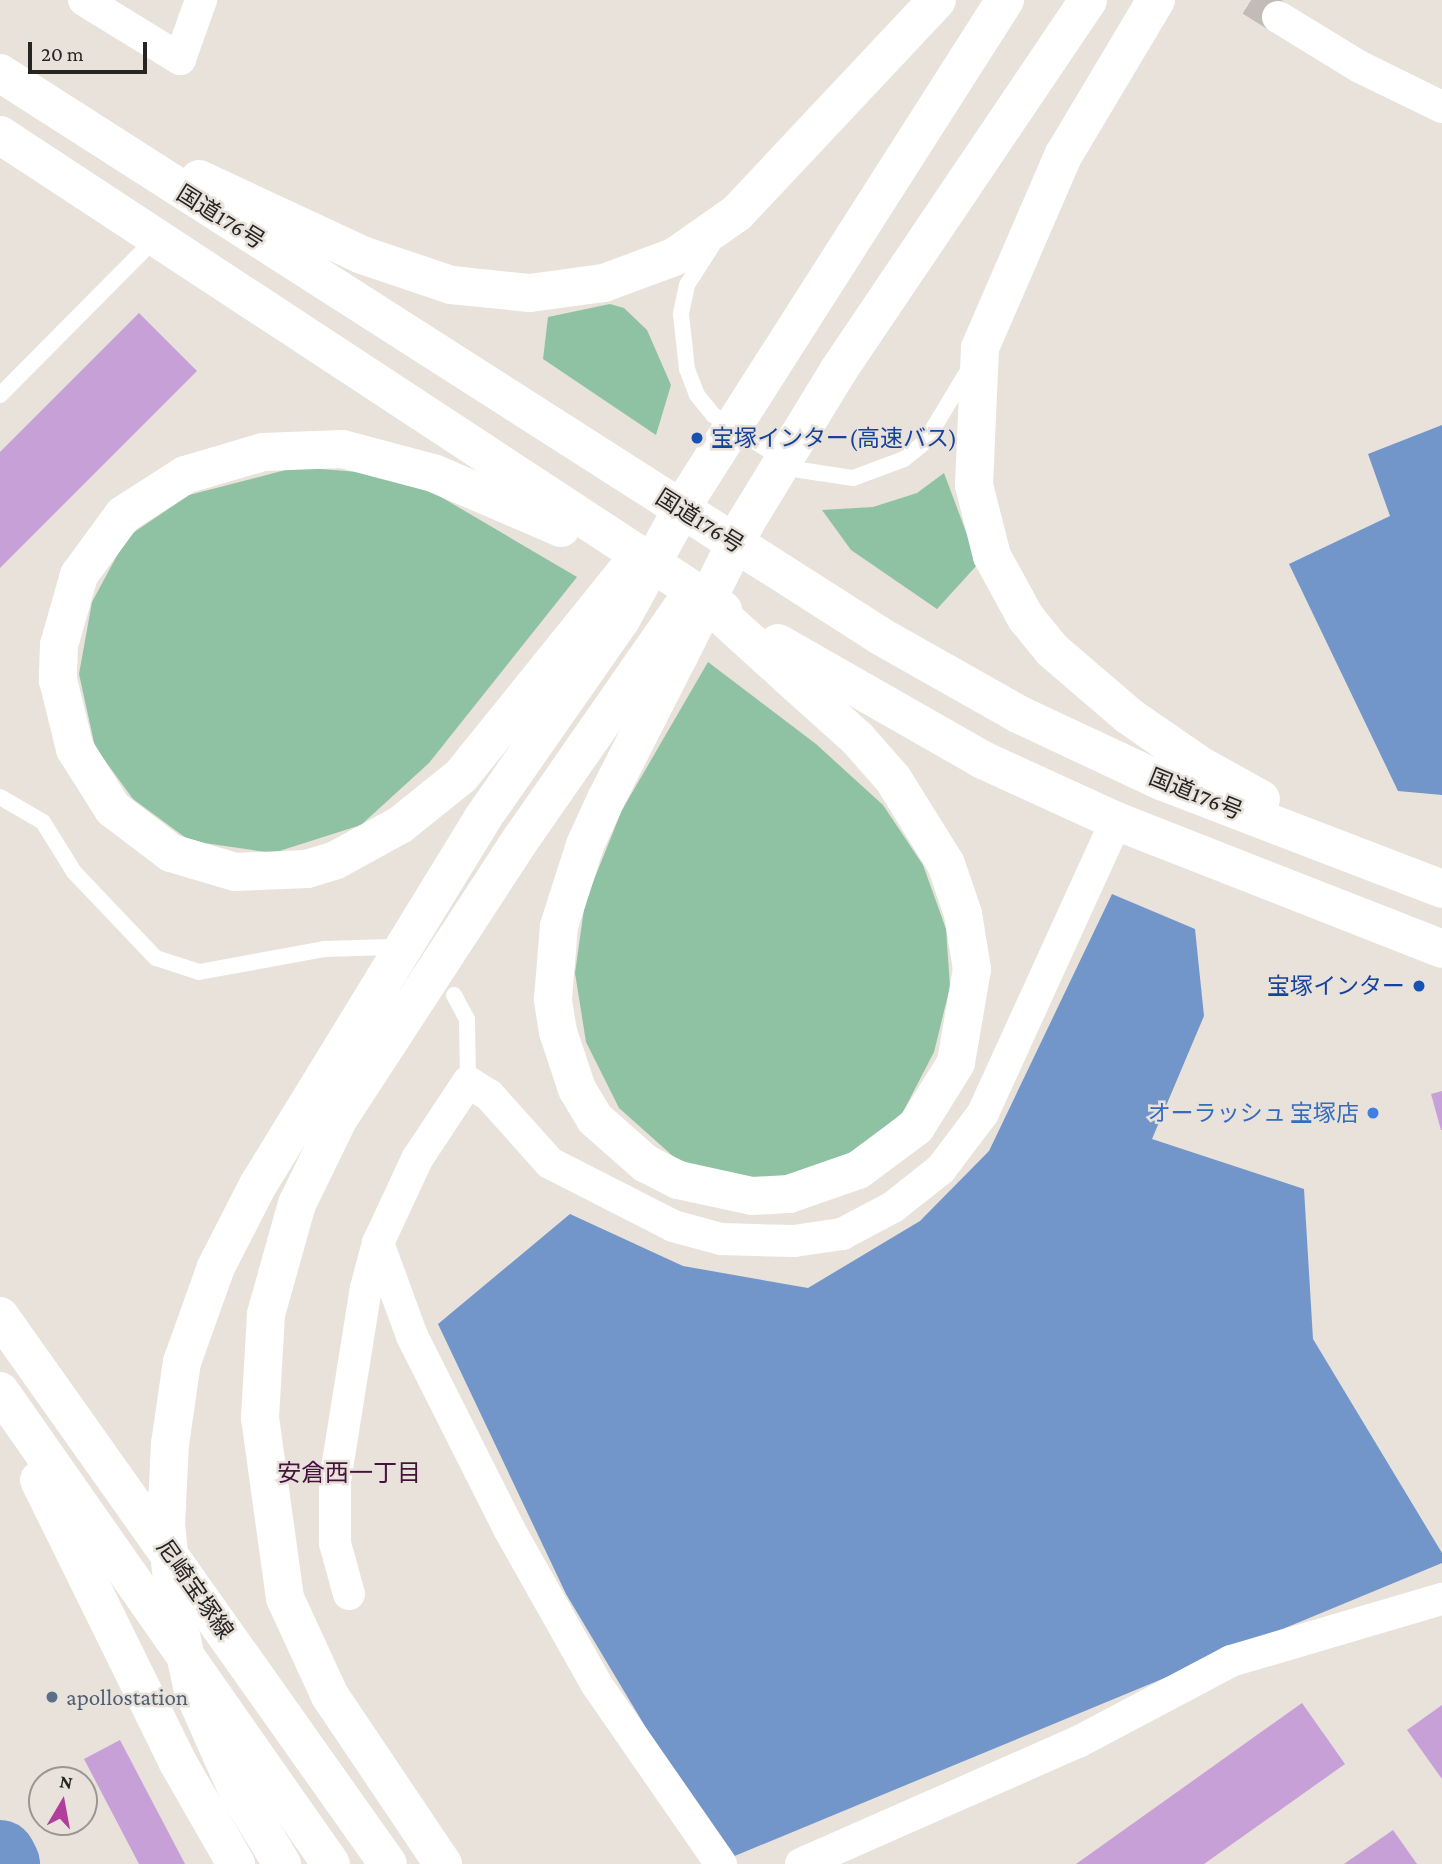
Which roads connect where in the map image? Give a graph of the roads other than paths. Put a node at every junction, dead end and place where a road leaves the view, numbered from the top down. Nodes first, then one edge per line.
1 (84, 0) edge
2 (201, 0) edge
3 (937, 0) edge
4 (1005, 0) edge
5 (1088, 0) edge
6 (1156, 0) edge
7 (1278, 17) tunnel mouth
8 (0, 73) edge
9 (1442, 107) edge
10 (58, 113) junction
11 (0, 135) edge
12 (737, 213) junction
13 (156, 238) junction
14 (980, 348) junction
15 (0, 395) edge
16 (644, 561) junction
17 (700, 597) junction
18 (610, 613) junction
19 (667, 649) junction
20 (0, 797) edge
21 (1116, 821) junction
22 (1426, 884) edge
23 (392, 947) dead end
24 (1442, 949) edge
25 (454, 995) dead end
26 (468, 1082) junction
27 (378, 1243) junction
28 (0, 1316) edge
29 (0, 1391) edge
30 (0, 1405) edge
31 (349, 1594) dead end
32 (1442, 1599) edge
33 (236, 1864) edge
34 (282, 1864) edge
35 (331, 1864) edge
36 (388, 1864) edge
37 (443, 1864) edge
38 (721, 1864) edge
39 (801, 1864) edge

1 - 2 street
3 - 12 main road
4 - 18 main road
5 - 19 main road
6 - 14 main road
7 - 9 street
8 - 10 main road, 国道176号
10 - 12 main road
10 - 22 main road, 国道176号
11 - 13 main road
12 - 14 lane
13 - 15 lane
13 - 16 main road
14 - 22 main road
16 - 17 main road
16 - 18 main road
17 - 19 main road
17 - 21 main road
18 - 34 main road
19 - 37 main road
20 - 23 lane
21 - 24 main road
21 - 26 street
25 - 26 lane
26 - 27 street
27 - 31 street
27 - 38 street
28 - 36 main road, 尼崎宝塚線
29 - 35 main road, 尼崎宝塚線
30 - 33 main road
32 - 39 street

